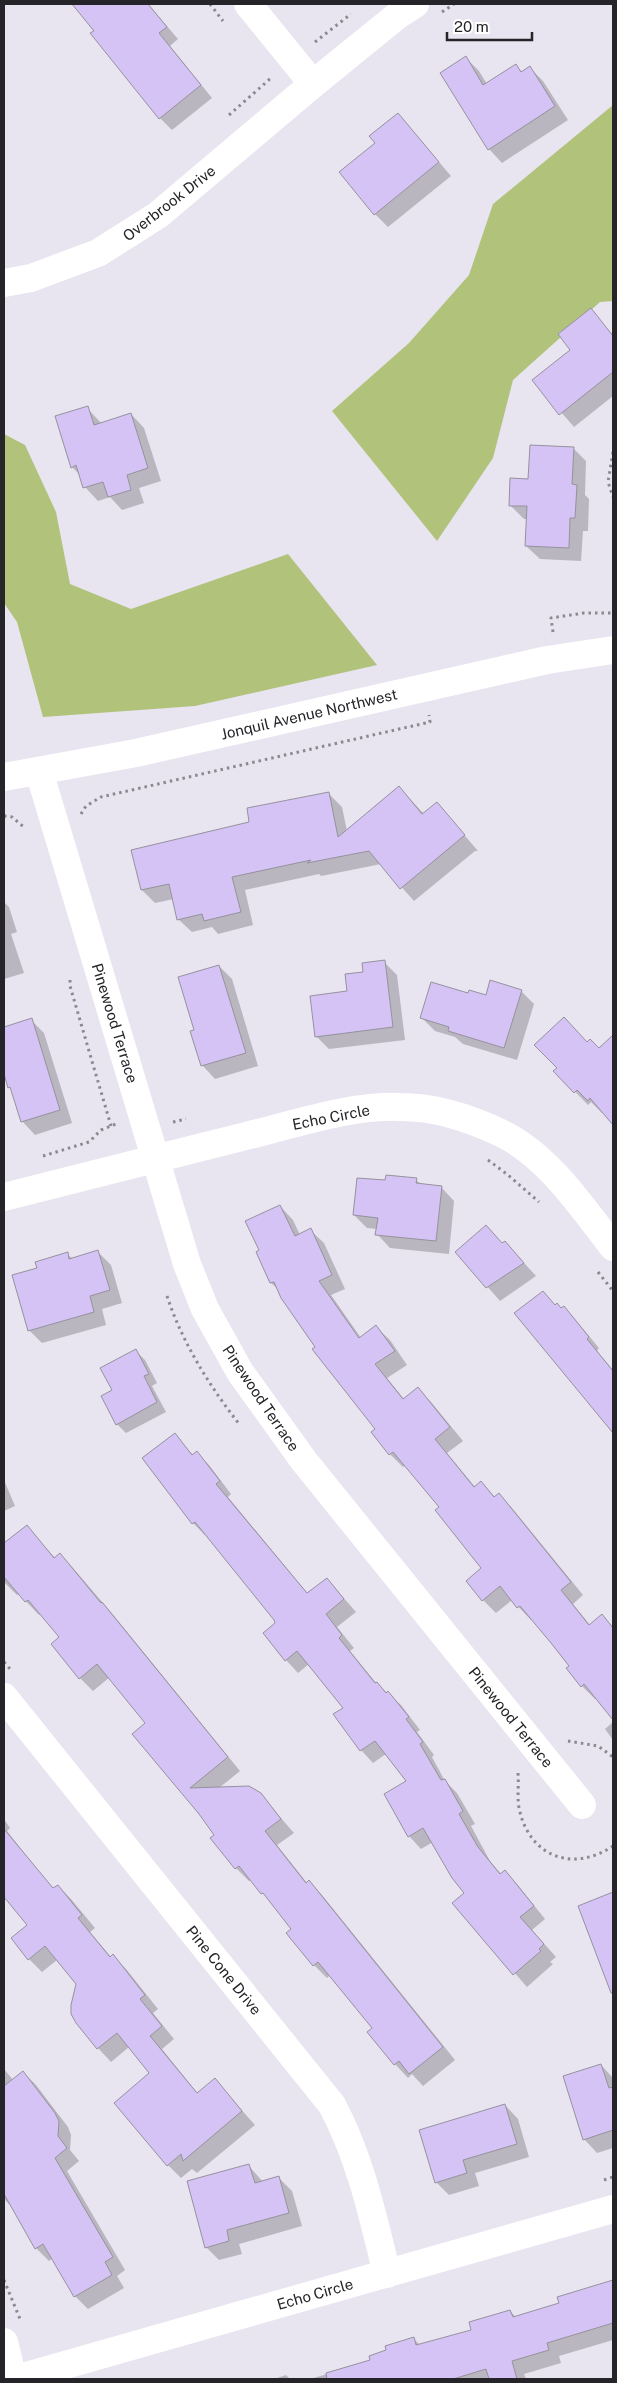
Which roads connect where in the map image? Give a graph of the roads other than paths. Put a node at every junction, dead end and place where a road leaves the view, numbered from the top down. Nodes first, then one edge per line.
1 (248, 4) edge
2 (415, 4) edge
3 (313, 84) junction
4 (4, 283) edge
5 (613, 650) edge
6 (39, 771) junction
7 (4, 777) edge
8 (155, 1159) junction
9 (4, 1197) edge
10 (613, 1247) edge
11 (4, 1697) edge
12 (582, 1805) dead end
13 (613, 2209) edge
14 (387, 2274) junction
15 (12, 2333) edge
16 (15, 2379) edge

1 - 3 street
2 - 3 street, Overbrook Drive
3 - 4 street, Overbrook Drive
5 - 6 street, Jonquil Avenue Northwest
6 - 7 street, Jonquil Avenue Northwest
6 - 8 street, Pinewood Terrace
8 - 9 street, Echo Circle
8 - 10 street, Echo Circle
8 - 12 street, Pinewood Terrace
11 - 14 street, Pine Cone Drive
13 - 14 street, Echo Circle
14 - 16 street, Echo Circle
15 - 16 street

